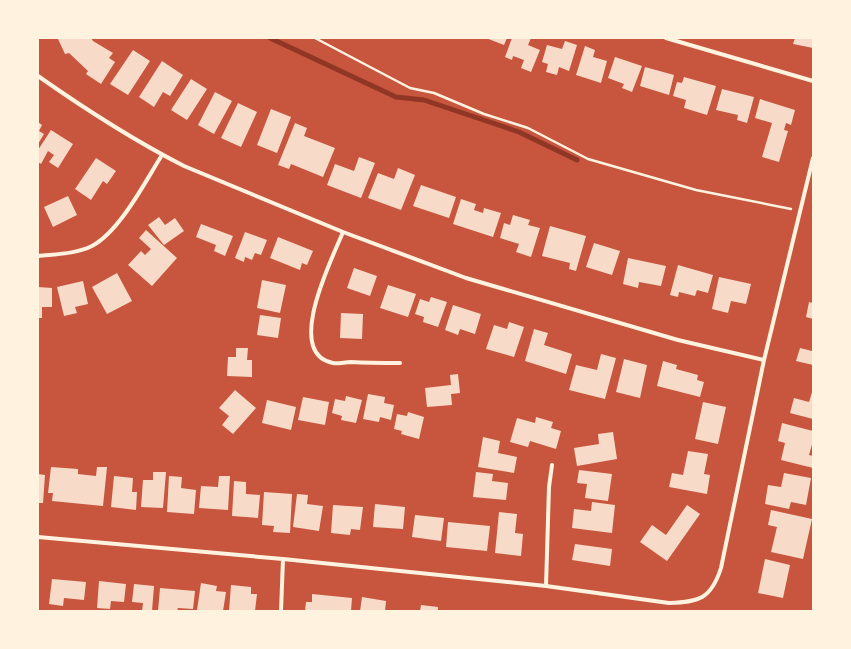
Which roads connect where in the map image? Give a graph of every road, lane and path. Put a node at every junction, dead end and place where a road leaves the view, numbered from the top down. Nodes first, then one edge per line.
1 (315, 38) edge
2 (666, 38) edge
3 (38, 76) edge
4 (813, 81) edge
5 (162, 155) junction
6 (813, 158) edge
7 (800, 211) junction
8 (343, 232) junction
9 (38, 256) edge
10 (764, 360) junction
11 (400, 363) dead end
12 (552, 465) dead end
13 (38, 538) edge
14 (282, 559) junction
15 (546, 586) junction
16 (281, 611) edge

1 - 7 path
2 - 4 street
3 - 5 street
5 - 8 street
5 - 9 street
6 - 7 street
7 - 10 street
8 - 10 street
8 - 11 street
10 - 15 street
12 - 15 street
13 - 14 street
14 - 15 street
14 - 16 street

